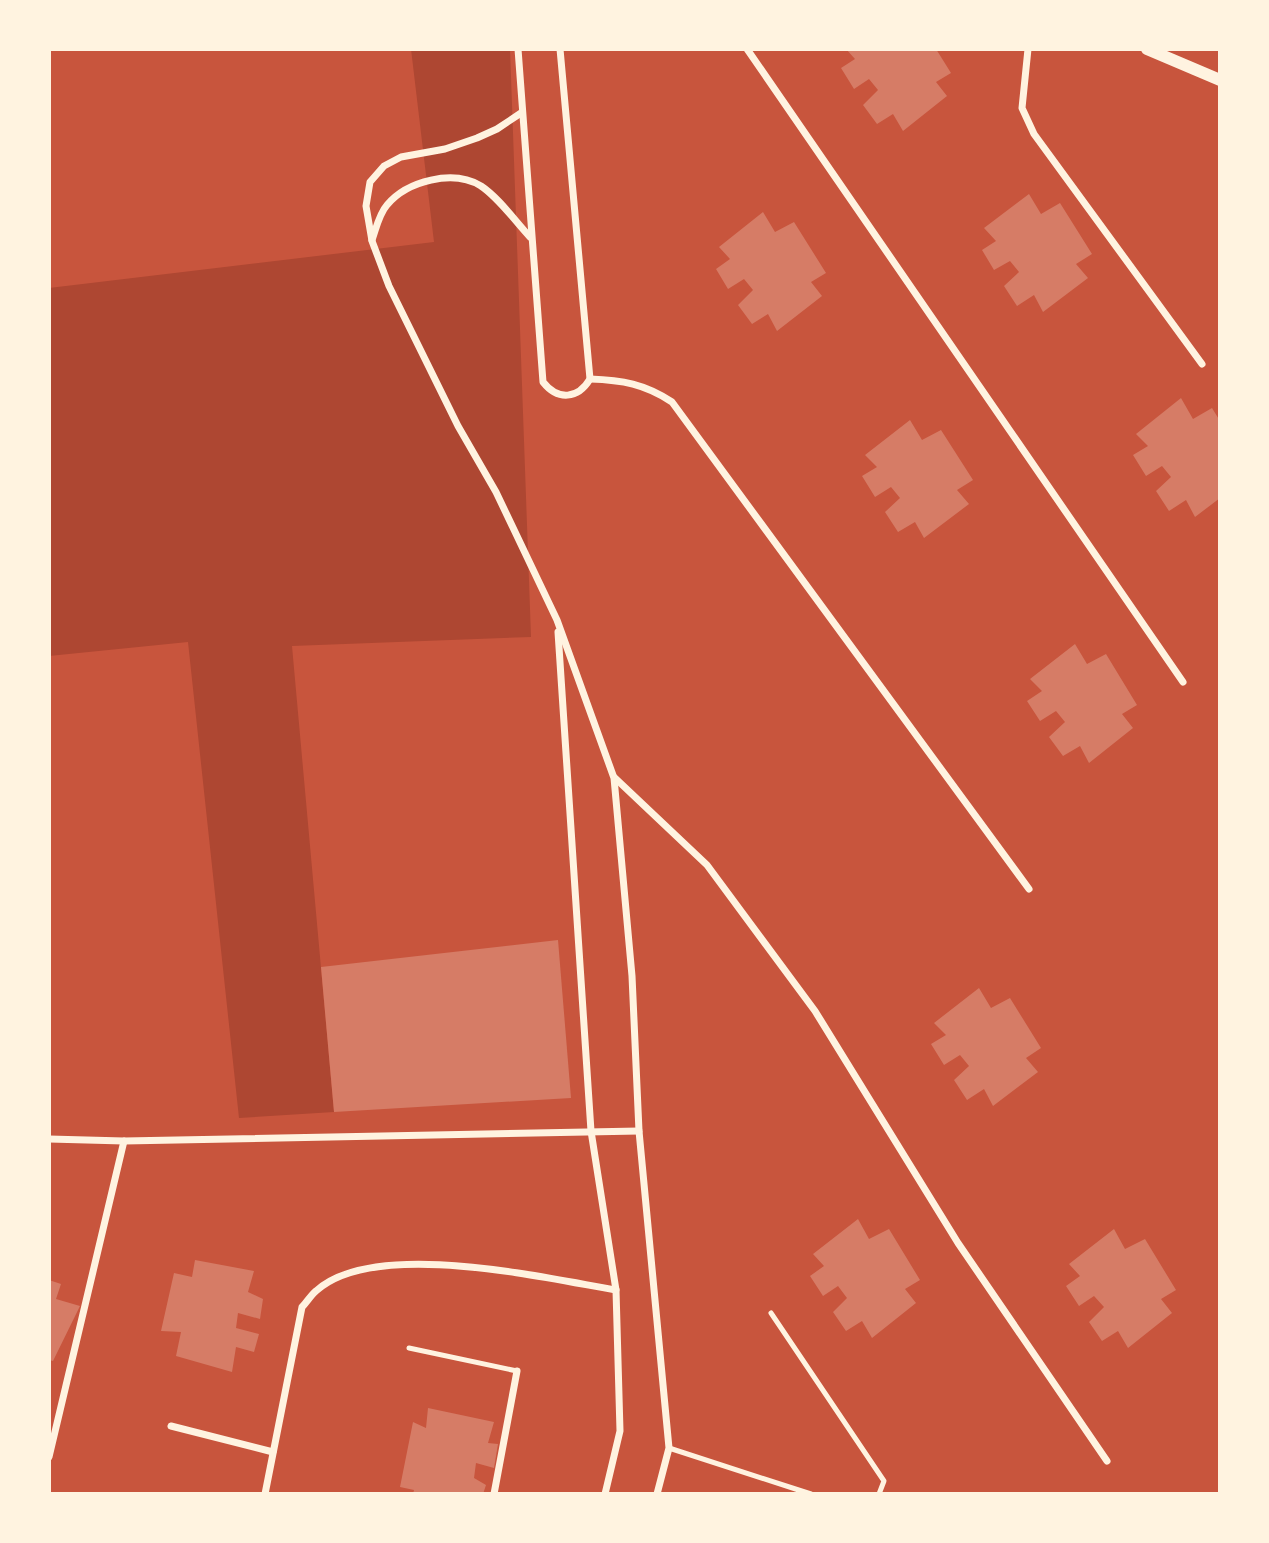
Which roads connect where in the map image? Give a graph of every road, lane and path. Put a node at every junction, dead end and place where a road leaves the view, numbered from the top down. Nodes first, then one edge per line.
1 (518, 49) edge
2 (561, 49) edge
3 (747, 49) edge
4 (1028, 49) edge
5 (1147, 49) edge
6 (1220, 80) edge
7 (521, 113) junction
8 (531, 237) junction
9 (372, 241) junction
10 (1202, 364) dead end
11 (590, 379) junction
12 (557, 620) junction
13 (1184, 682) dead end
14 (614, 778) junction
15 (1029, 889) dead end
16 (591, 1131) junction
17 (639, 1131) junction
18 (49, 1139) edge
19 (124, 1141) junction
20 (616, 1290) junction
21 (771, 1313) dead end
22 (409, 1348) dead end
23 (517, 1371) joint
24 (171, 1426) dead end
25 (669, 1448) junction
26 (273, 1452) junction
27 (49, 1457) edge
28 (1107, 1461) dead end
29 (265, 1494) edge
30 (494, 1494) edge
31 (605, 1494) edge
32 (657, 1494) edge
33 (811, 1494) edge
34 (879, 1494) edge

1 - 7 street
2 - 11 street
3 - 13 street
4 - 10 street
5 - 6 street
7 - 8 street
7 - 9 street
8 - 9 street
8 - 11 street
9 - 12 street
11 - 15 street
12 - 14 street
12 - 16 street
14 - 17 street
14 - 28 street
16 - 17 street
16 - 19 street
16 - 20 street
17 - 25 street
18 - 19 street
19 - 27 street
20 - 26 street
20 - 31 street
21 - 34 lane
22 - 23 lane
23 - 30 street
24 - 26 street
25 - 32 street
25 - 33 lane
26 - 29 street

